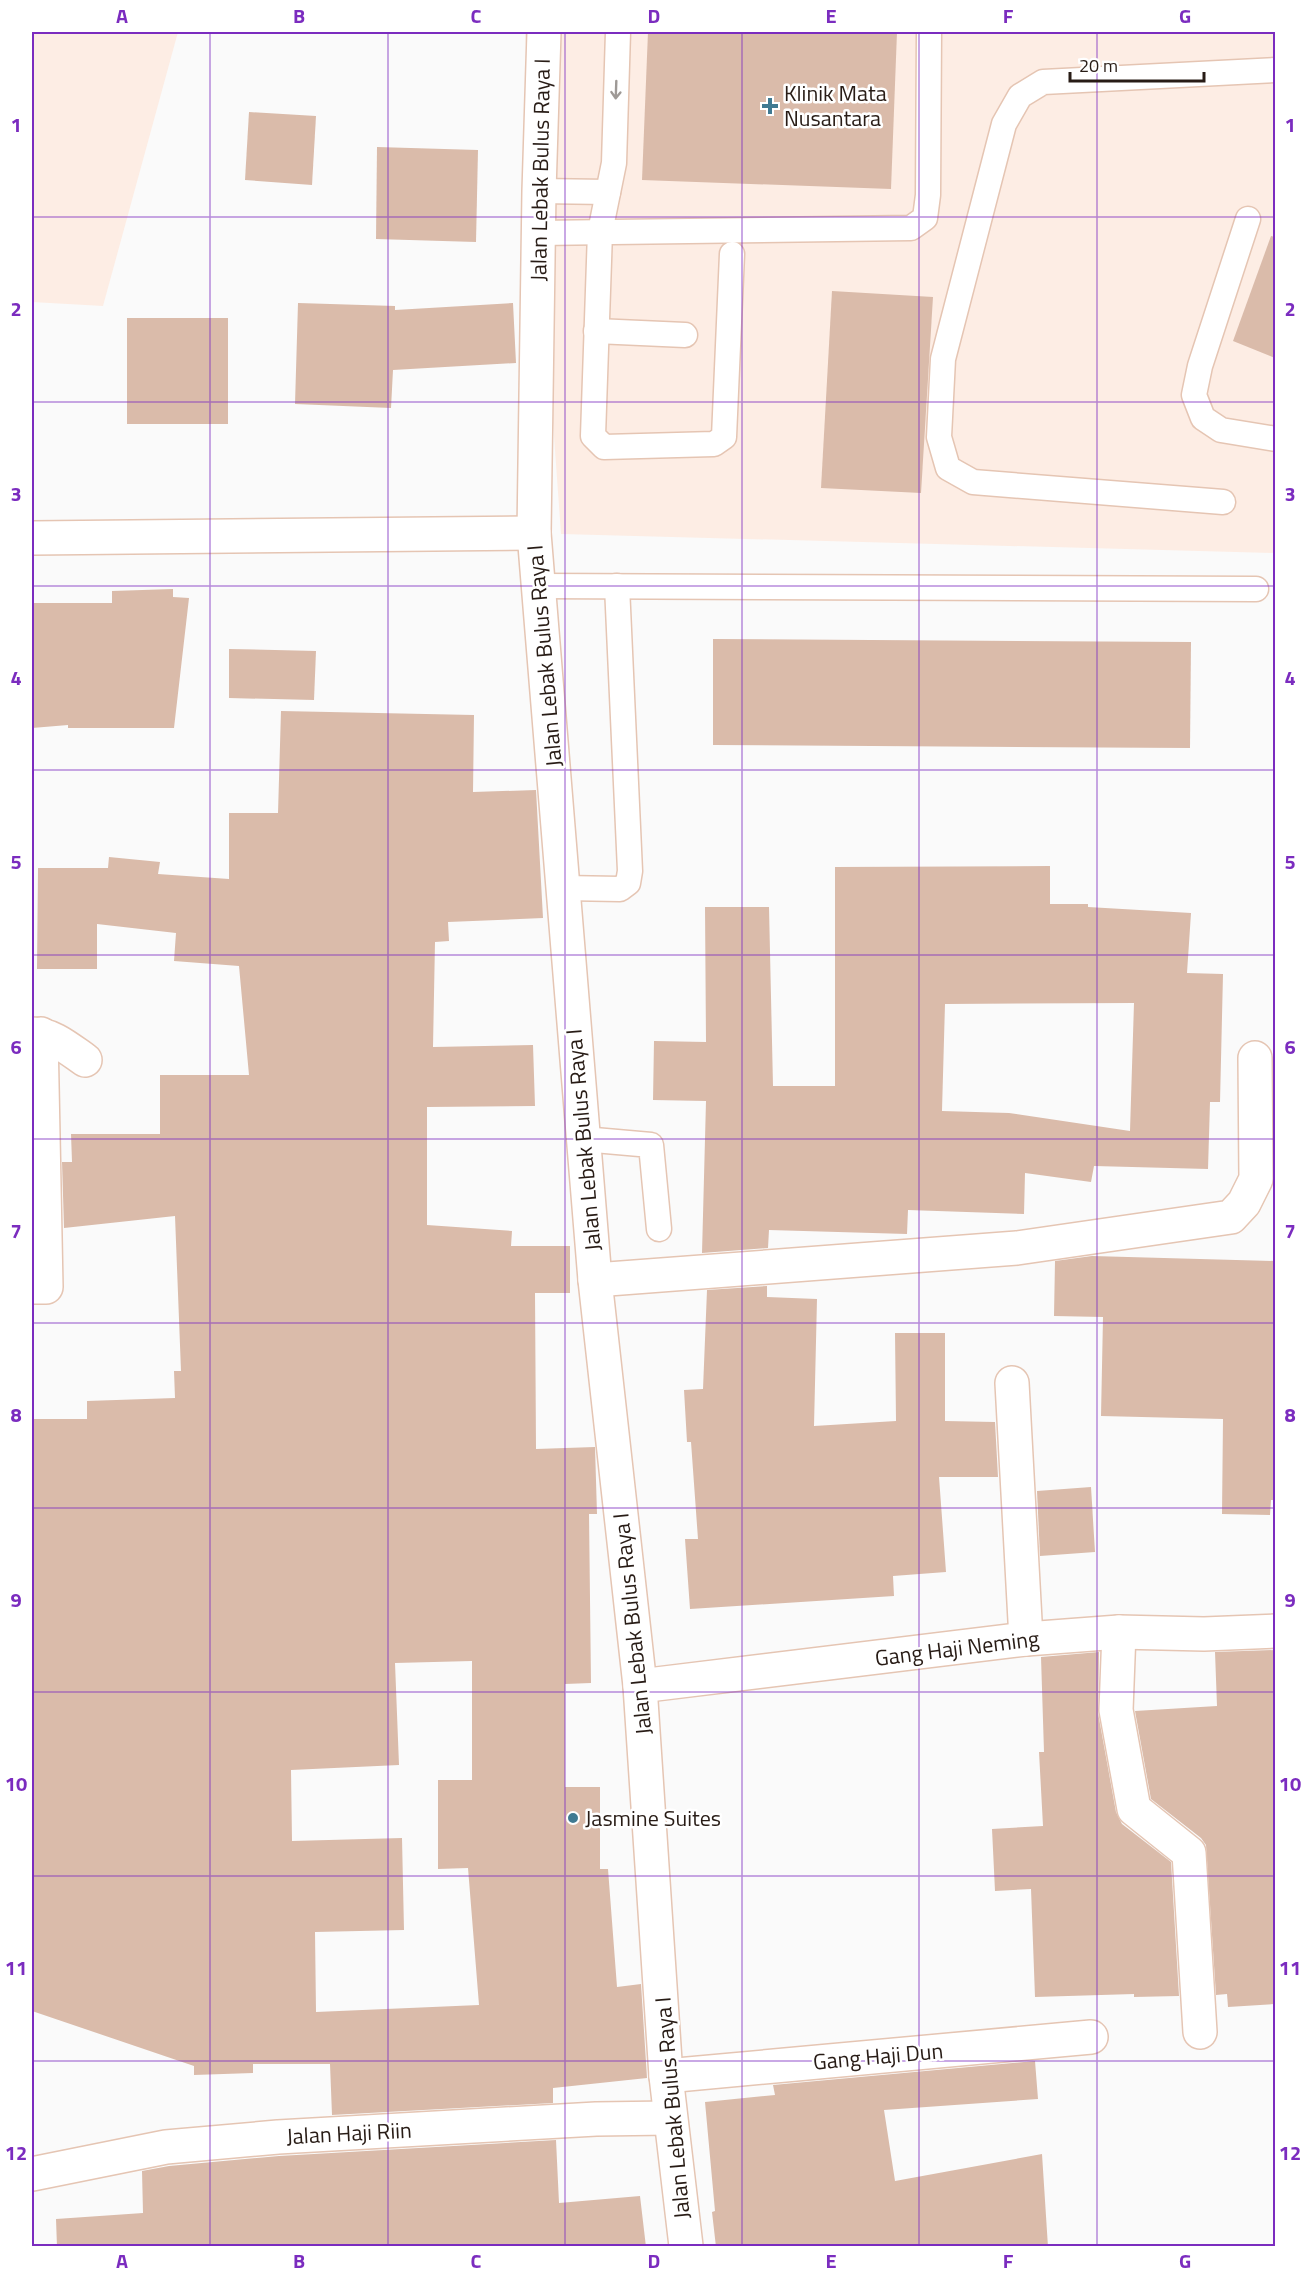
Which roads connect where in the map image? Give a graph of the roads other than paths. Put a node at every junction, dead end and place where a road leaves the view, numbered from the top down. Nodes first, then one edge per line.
1 (544, 32) edge
2 (618, 32) edge
3 (929, 32) edge
4 (1275, 70) edge
5 (538, 192) junction
6 (608, 192) junction
7 (1248, 219) dead end
8 (600, 232) junction
9 (538, 234) junction
10 (732, 254) dead end
11 (596, 332) junction
12 (685, 335) dead end
13 (1275, 439) edge
14 (1223, 502) dead end
15 (534, 533) junction
16 (32, 538) edge
17 (538, 586) junction
18 (617, 586) junction
19 (1256, 589) dead end
20 (563, 888) junction
21 (36, 1034) edge
22 (1255, 1058) dead end
23 (85, 1060) dead end
24 (583, 1139) junction
25 (659, 1228) dead end
26 (595, 1280) junction
27 (32, 1287) edge
28 (1012, 1383) dead end
29 (1275, 1631) edge
30 (1119, 1632) junction
31 (1026, 1639) junction
32 (640, 1686) junction
33 (1200, 2032) dead end
34 (1090, 2037) dead end
35 (666, 2076) junction
36 (670, 2118) junction
37 (32, 2174) edge
38 (686, 2247) edge

1 - 5 street, Jalan Lebak Bulus Raya I
2 -> 6 lane
3 - 8 lane
4 - 14 lane
5 - 6 lane
5 - 9 street, Jalan Lebak Bulus Raya I
6 - 8 lane
7 - 13 lane
8 - 9 lane
8 - 11 lane
9 - 15 street, Jalan Lebak Bulus Raya I
10 - 11 lane
11 - 12 lane
15 - 16 street
15 - 17 street, Jalan Lebak Bulus Raya I
17 - 18 lane
17 - 20 street, Jalan Lebak Bulus Raya I
18 - 19 lane
18 - 20 lane
20 - 24 street, Jalan Lebak Bulus Raya I
21 - 23 street
21 - 27 street
22 - 26 street
24 - 25 lane
24 - 26 street, Jalan Lebak Bulus Raya I
26 - 32 street, Jalan Lebak Bulus Raya I
28 - 31 street
29 - 30 street, Gang Haji Neming
30 - 31 street, Gang Haji Neming
30 - 33 street
31 - 32 street, Gang Haji Neming
32 - 35 street, Jalan Lebak Bulus Raya I
34 - 35 street, Gang Haji Dun
35 - 36 street, Jalan Lebak Bulus Raya I
36 - 37 street, Jalan Haji Riin
36 - 38 street, Jalan Lebak Bulus Raya I

